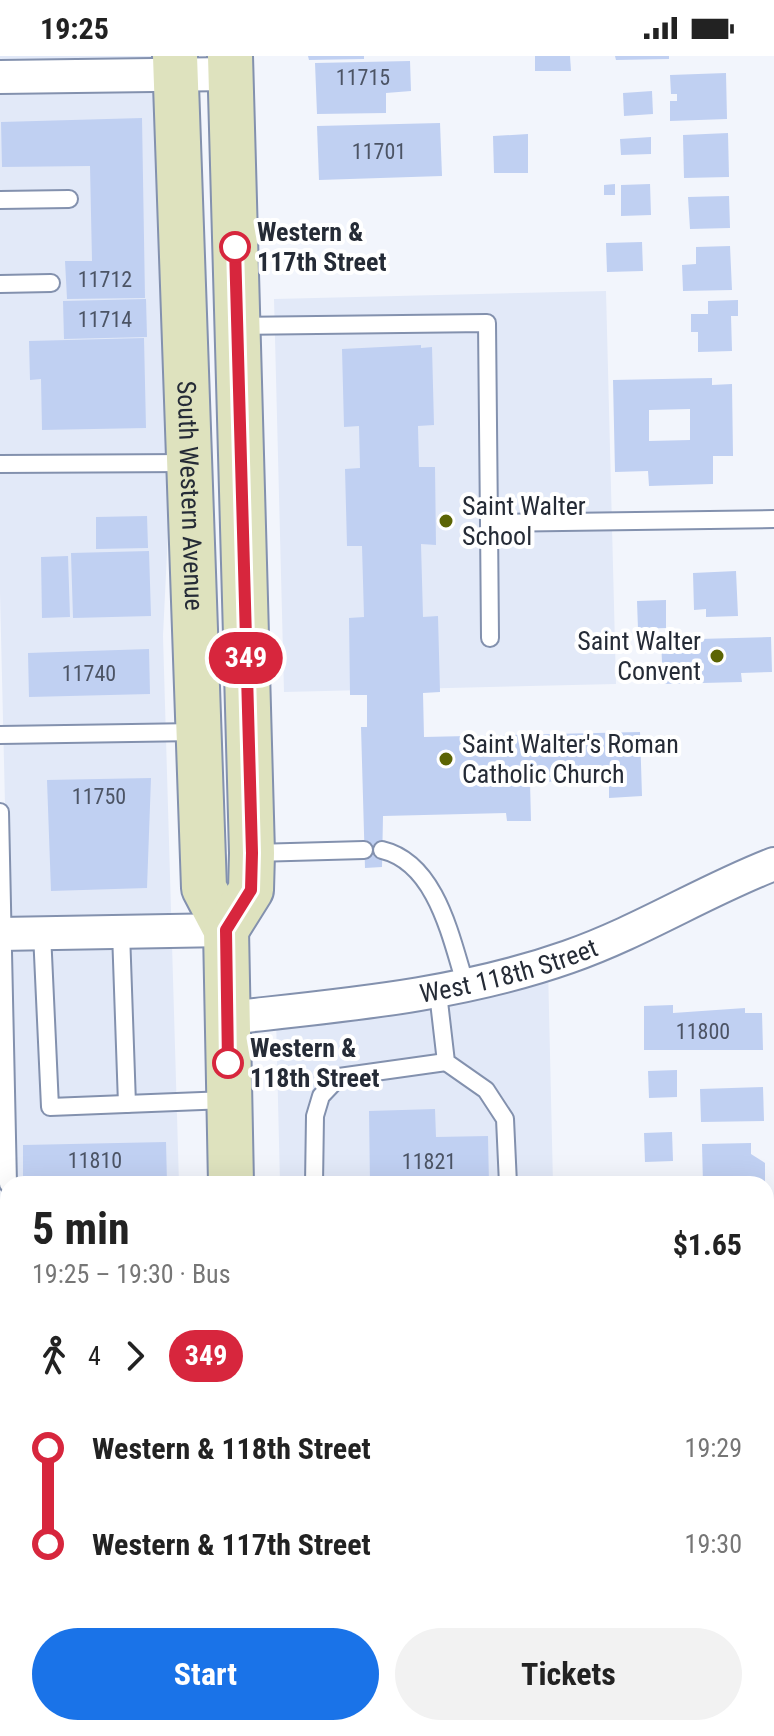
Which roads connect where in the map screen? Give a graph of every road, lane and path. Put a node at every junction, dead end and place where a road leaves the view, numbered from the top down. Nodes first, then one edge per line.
1 (176, 65) edge
2 (230, 65) edge
3 (36, 66) edge
4 (0, 77) edge
5 (69, 199) dead end
6 (0, 200) edge
7 (51, 283) dead end
8 (0, 284) edge
9 (237, 326) junction
10 (189, 463) junction
11 (0, 464) edge
12 (774, 519) edge
13 (489, 523) junction
14 (490, 638) dead end
15 (198, 732) junction
16 (0, 735) edge
17 (0, 812) edge
18 (364, 850) dead end
19 (382, 850) dead end
20 (252, 853) junction
21 (774, 864) edge
22 (226, 930) junction
23 (121, 932) junction
24 (42, 933) junction
25 (1, 934) edge
26 (452, 990) junction
27 (227, 1018) junction
28 (446, 1062) junction
29 (229, 1100) junction
30 (127, 1104) junction
31 (8, 1176) edge
32 (231, 1176) edge
33 (314, 1176) edge
34 (508, 1176) edge

1 - 2 street
1 - 3 street
1 - 10 main road, South Western Avenue
2 - 9 main road, South Western Avenue
3 - 4 street
5 - 6 lane
7 - 8 lane
9 - 13 lane
9 - 20 main road, South Western Avenue
10 - 11 lane
10 - 15 main road, South Western Avenue
12 - 13 lane
13 - 14 lane
15 - 16 lane
15 - 22 main road, South Western Avenue
17 - 25 lane
18 - 20 lane
19 - 26 lane
20 - 22 main road, South Western Avenue
21 - 26 street, West 118th Street
22 - 23 street
22 - 27 main road, South Western Avenue
23 - 24 street
23 - 30 lane
24 - 25 street
24 - 30 lane
25 - 31 lane
26 - 27 street, West 118th Street
26 - 28 lane
27 - 29 main road, South Western Avenue
28 - 33 lane
28 - 34 lane
29 - 30 lane
29 - 32 main road, South Western Avenue

